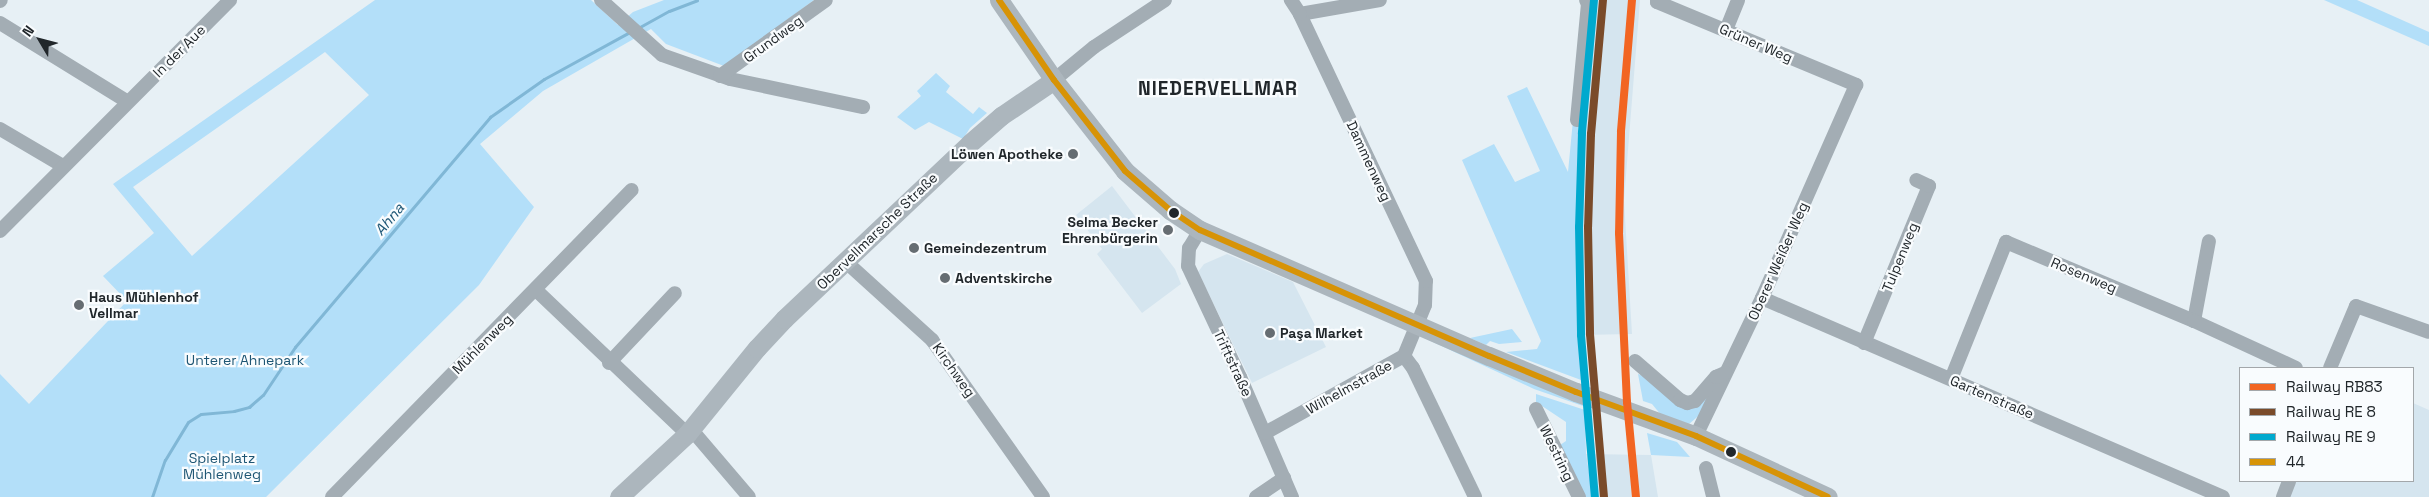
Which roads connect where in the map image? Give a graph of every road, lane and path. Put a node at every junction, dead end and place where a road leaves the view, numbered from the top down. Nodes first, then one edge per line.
1 (230, 0) edge
2 (601, 0) edge
3 (826, 0) edge
4 (999, 0) edge
5 (1165, 0) edge
6 (1291, 0) edge
7 (1380, 0) edge
8 (1586, 0) edge
9 (1738, 0) edge
10 (1657, 1) edge
11 (1300, 14) junction
12 (0, 23) edge
13 (1726, 30) junction
14 (720, 76) junction
15 (1054, 80) junction
16 (1856, 85) joint
17 (128, 102) junction
18 (862, 107) dead end
19 (1577, 120) dead end
20 (0, 129) edge
21 (63, 166) junction
22 (1916, 180) dead end
23 (632, 190) dead end
24 (1200, 230) junction
25 (0, 231) edge
26 (2209, 241) dead end
27 (845, 261) junction
28 (536, 290) junction
29 (675, 293) dead end
30 (1762, 298) junction
31 (2194, 321) junction
32 (1417, 324) junction
33 (2429, 332) edge
34 (1864, 342) junction
35 (1404, 356) junction
36 (1635, 360) dead end
37 (610, 363) junction
38 (2294, 367) edge
39 (2330, 367) edge
40 (1727, 372) junction
41 (1951, 379) junction
42 (1536, 409) dead end
43 (689, 432) junction
44 (1264, 434) junction
45 (1696, 436) junction
46 (1706, 468) dead end
47 (1284, 478) junction
48 (2289, 482) edge
49 (332, 497) edge
50 (619, 497) edge
51 (749, 497) edge
52 (1043, 497) edge
53 (1256, 497) edge
54 (1292, 497) edge
55 (1475, 497) edge
56 (1579, 497) edge
57 (1713, 497) edge
58 (1828, 497) edge
59 (2222, 497) edge
60 (2283, 497) edge

1 - 17 street, In der Aue
2 - 14 street
3 - 14 street, Grundweg
4 - 15 main road
5 - 15 street, Obervellmarsche Straße
6 - 11 street, Dammenweg
7 - 11 street
8 - 19 street
9 - 13 street
10 - 13 street, Grüner Weg
11 - 32 street, Dammenweg
12 - 17 street
13 - 16 street, Grüner Weg
14 - 18 street
15 - 24 main road
15 - 27 main road, Obervellmarsche Straße
16 - 30 street, Oberer Weißer Weg
17 - 21 street, In der Aue
20 - 21 street
21 - 25 street, In der Aue
22 - 34 street, Tulpenweg
23 - 28 street, Mühlenweg
24 - 32 main road
24 - 44 street, Triftstraße
26 - 31 street
27 - 43 main road, Obervellmarsche Straße
27 - 52 street, Kirchweg
28 - 37 street
28 - 49 street, Mühlenweg
29 - 37 street
30 - 34 street, Gartenstraße
30 - 40 street, Oberer Weißer Weg
31 - 38 street, Rosenweg
31 - 41 street, Rosenweg
32 - 35 street, Wilhelmstraße
32 - 45 main road
33 - 39 street
34 - 41 street, Gartenstraße
35 - 44 street, Wilhelmstraße
35 - 55 street
36 - 40 street
37 - 43 street
40 - 45 street, Oberer Weißer Weg
41 - 59 street, Gartenstraße
42 - 56 street, Westring
43 - 50 main road, Obervellmarsche Straße
43 - 51 street
44 - 47 street, Triftstraße
45 - 58 main road
46 - 57 street
47 - 53 street
47 - 54 street, Triftstraße
48 - 60 street

